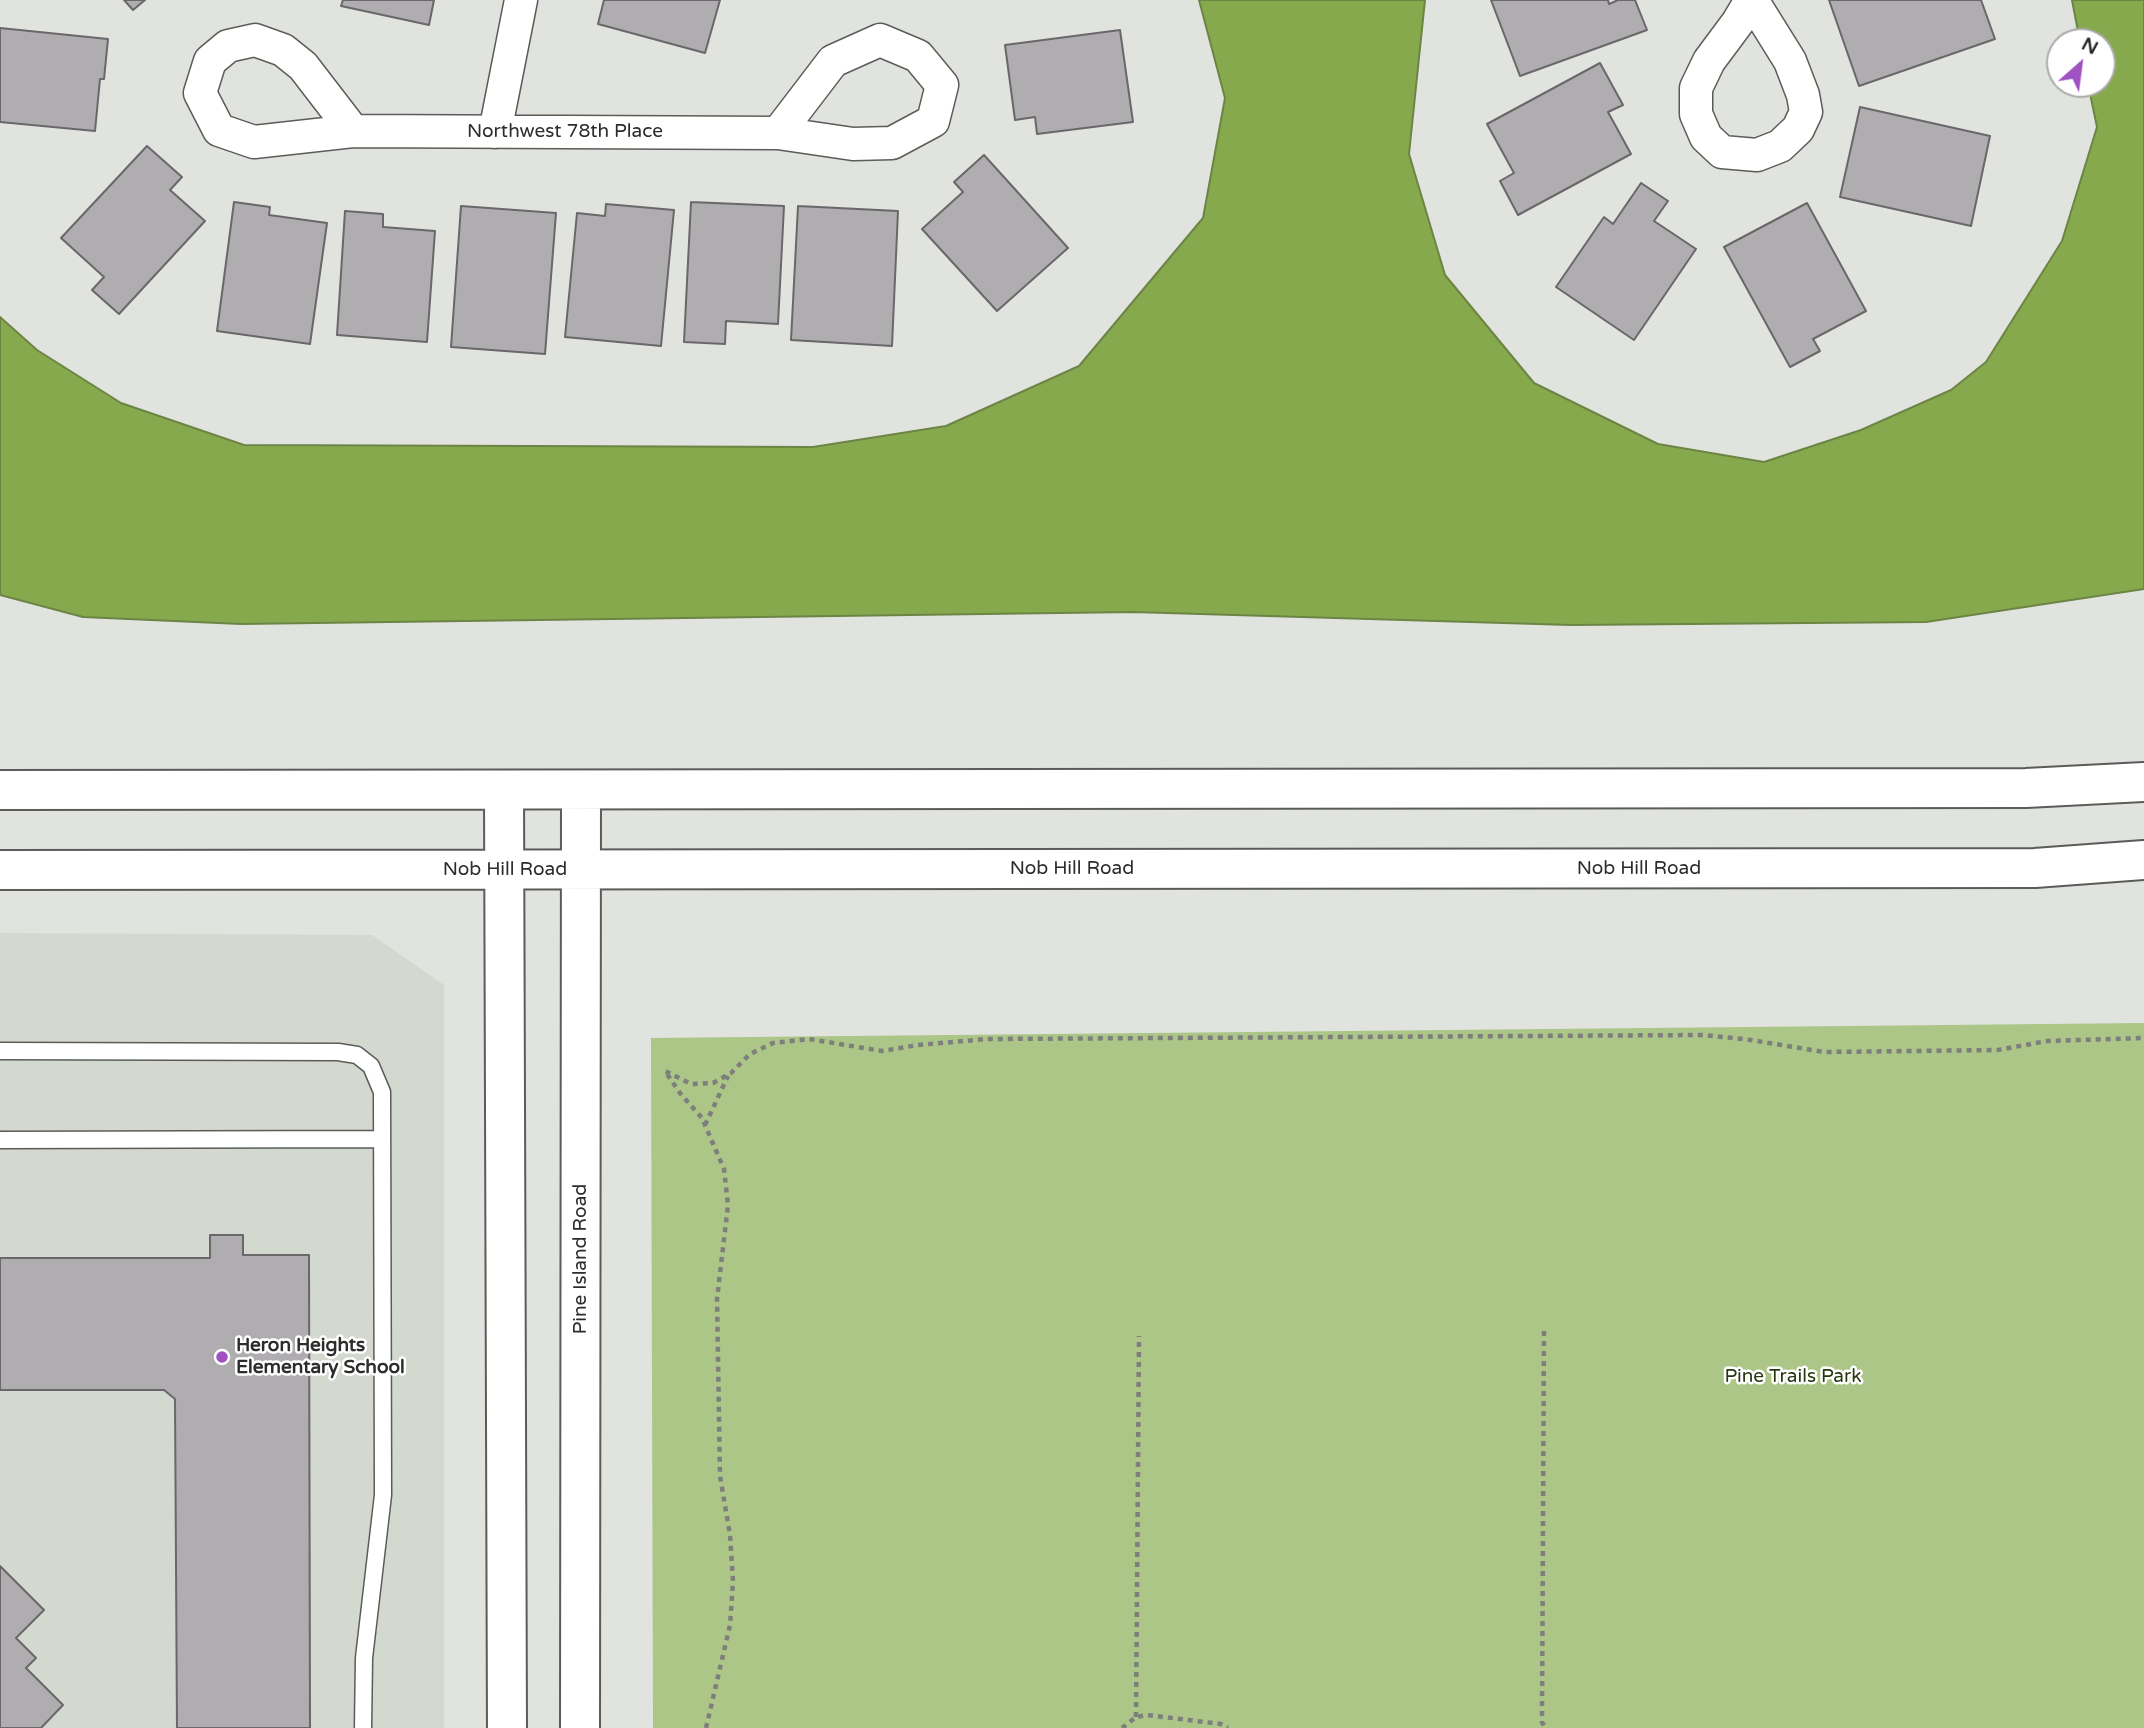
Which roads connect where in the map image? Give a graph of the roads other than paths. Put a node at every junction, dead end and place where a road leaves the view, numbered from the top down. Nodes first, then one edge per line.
1 (520, 0) edge
2 (1752, 0) edge
3 (352, 131) junction
4 (495, 132) junction
5 (778, 133) junction
6 (2144, 782) edge
7 (0, 790) edge
8 (581, 790) junction
9 (504, 791) junction
10 (2144, 860) edge
11 (0, 870) edge
12 (504, 870) junction
13 (581, 870) junction
14 (0, 1051) edge
15 (381, 1139) junction
16 (0, 1140) edge
17 (363, 1728) edge
18 (507, 1728) edge
19 (580, 1728) edge

1 - 4 street
2 - 2 street
3 - 3 street, Northwest 78th Place
3 - 4 street, Northwest 78th Place
4 - 5 street, Northwest 78th Place
5 - 5 street, Northwest 78th Place
6 - 8 main road
7 - 9 main road
8 - 9 main road
8 - 13 main road, Pine Island Road
9 - 12 main road
10 - 13 main road, Nob Hill Road
11 - 12 main road, Nob Hill Road
12 - 13 main road, Nob Hill Road
12 - 18 main road
13 - 19 main road, Pine Island Road
14 - 15 lane
15 - 16 lane
15 - 17 lane

